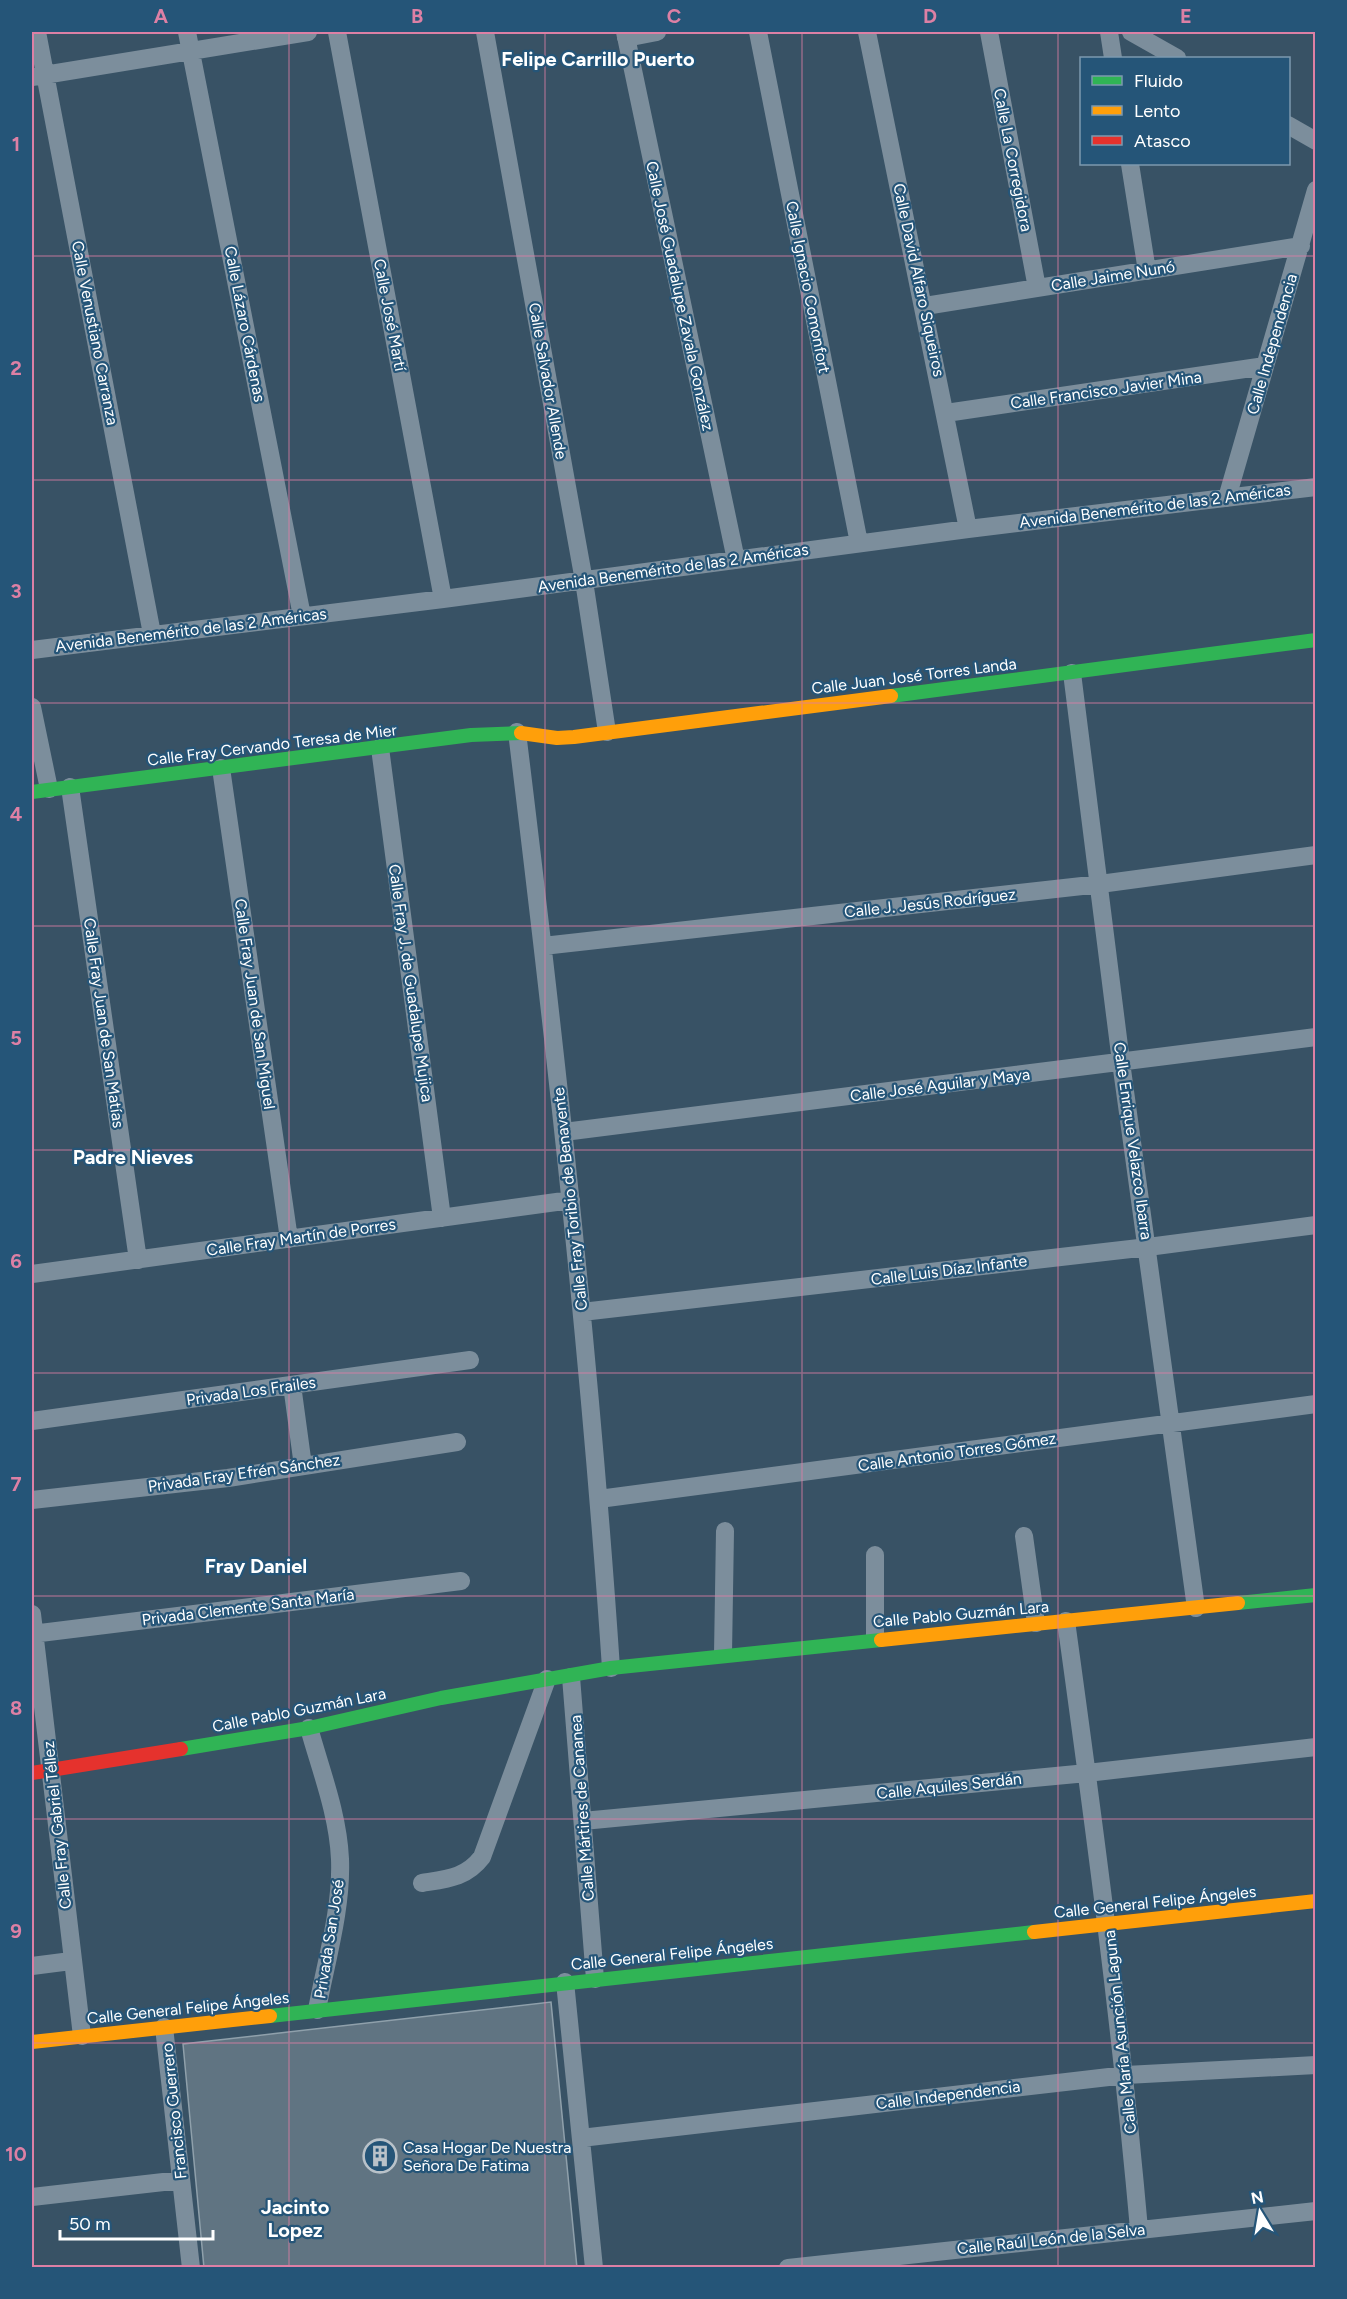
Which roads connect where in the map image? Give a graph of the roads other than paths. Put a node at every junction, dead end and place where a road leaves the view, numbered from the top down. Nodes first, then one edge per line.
1 (37, 32) edge
2 (308, 32) edge
3 (337, 32) edge
4 (485, 32) edge
5 (657, 32) edge
6 (758, 32) edge
7 (867, 32) edge
8 (989, 32) edge
9 (1109, 32) edge
10 (1131, 32) edge
11 (626, 35) edge
12 (188, 40) edge
13 (1113, 57) edge
14 (1175, 57) edge
15 (39, 76) edge
16 (1290, 126) edge
17 (1316, 141) edge
18 (1130, 165) edge
19 (1314, 198) edge
20 (1301, 246) junction
21 (1147, 271) junction
22 (1037, 288) junction
23 (925, 306) junction
24 (1266, 366) junction
25 (946, 413) junction
26 (1316, 487) edge
27 (1227, 498) junction
28 (968, 529) junction
29 (859, 543) junction
30 (736, 560) junction
31 (584, 581) junction
32 (443, 599) junction
33 (302, 616) junction
34 (152, 634) junction
35 (1316, 640) edge
36 (32, 650) edge
37 (1072, 673) junction
38 (32, 707) edge
39 (517, 732) junction
40 (607, 732) junction
41 (380, 748) junction
42 (221, 768) junction
43 (70, 787) junction
44 (40, 791) edge
45 (1316, 855) edge
46 (1100, 884) junction
47 (543, 946) junction
48 (1316, 1037) edge
49 (1120, 1062) junction
50 (564, 1132) junction
51 (571, 1200) junction
52 (442, 1218) junction
53 (1316, 1225) edge
54 (289, 1239) junction
55 (1148, 1247) junction
56 (138, 1260) junction
57 (32, 1274) edge
58 (582, 1312) junction
59 (470, 1360) dead end
60 (292, 1385) junction
61 (1316, 1404) edge
62 (32, 1421) edge
63 (1171, 1424) junction
64 (457, 1442) dead end
65 (303, 1466) junction
66 (599, 1499) junction
67 (32, 1500) edge
68 (725, 1531) dead end
69 (1024, 1536) dead end
70 (875, 1555) dead end
71 (461, 1581) dead end
72 (1316, 1595) edge
73 (1196, 1608) junction
74 (32, 1614) edge
75 (1066, 1621) junction
76 (1036, 1623) junction
77 (33, 1634) edge
78 (875, 1638) junction
79 (723, 1654) junction
80 (611, 1668) junction
81 (572, 1677) junction
82 (547, 1679) junction
83 (309, 1728) junction
84 (1316, 1747) edge
85 (51, 1769) junction
86 (32, 1773) edge
87 (1086, 1773) junction
88 (583, 1821) junction
89 (422, 1883) dead end
90 (1316, 1901) edge
91 (1108, 1924) junction
92 (71, 1961) junction
93 (32, 1966) edge
94 (595, 1979) junction
95 (565, 1982) junction
96 (317, 2010) junction
97 (164, 2027) junction
98 (82, 2036) junction
99 (32, 2042) edge
100 (1316, 2065) edge
101 (1125, 2075) junction
102 (581, 2138) junction
103 (182, 2180) junction
104 (32, 2197) edge
105 (1316, 2211) edge
106 (1139, 2229) junction
107 (191, 2268) edge
108 (594, 2268) edge
109 (788, 2268) edge

1 - 15 street, Calle Venustiano Carranza
2 - 12 street
3 - 32 street, Calle José Martí
4 - 31 street, Calle Salvador Allende
5 - 11 street
6 - 29 street, Calle Ignacio Comonfort
7 - 23 street, Calle David Alfaro Siqueiros
8 - 22 street, Calle La Corregidora
9 - 13 street
10 - 14 street
11 - 30 street, Calle José Guadalupe Zavala González
12 - 15 street
12 - 33 street, Calle Lázaro Cárdenas
15 - 34 street, Calle Venustiano Carranza
16 - 17 street
18 - 21 street
19 - 20 street, Calle Independencia
20 - 21 street, Calle Jaime Nunó
20 - 24 street, Calle Independencia
21 - 22 street, Calle Jaime Nunó
22 - 23 street, Calle Jaime Nunó
23 - 25 street, Calle David Alfaro Siqueiros
24 - 25 street, Calle Francisco Javier Mina
24 - 27 street, Calle Independencia
25 - 28 street, Calle David Alfaro Siqueiros
26 - 27 street, Avenida Benemérito de las 2 Américas
27 - 28 street, Avenida Benemérito de las 2 Américas
28 - 29 street, Avenida Benemérito de las 2 Américas
29 - 30 street, Avenida Benemérito de las 2 Américas
30 - 31 street, Avenida Benemérito de las 2 Américas
31 - 32 street, Avenida Benemérito de las 2 Américas
31 - 40 street, Calle Salvador Allende
32 - 33 street, Avenida Benemérito de las 2 Américas
33 - 34 street, Avenida Benemérito de las 2 Américas
34 - 36 street, Avenida Benemérito de las 2 Américas
35 - 37 street, Calle Juan José Torres Landa
37 - 40 street, Calle Juan José Torres Landa
37 - 46 street, Calle Enrique Velazco Ibarra
38 - 44 street
39 - 40 street, Calle Juan José Torres Landa
39 - 41 street, Calle Fray Cervando Teresa de Mier
39 - 47 street, Calle Fray Toribio de Benavente
41 - 42 street, Calle Fray Cervando Teresa de Mier
41 - 52 street, Calle Fray J. de Guadalupe Mujica
42 - 43 street, Calle Fray Cervando Teresa de Mier
42 - 54 street, Calle Fray Juan de San Miguel
43 - 44 street, Calle Fray Cervando Teresa de Mier
43 - 56 street, Calle Fray Juan de San Matías
45 - 46 street, Calle J. Jesús Rodríguez
46 - 47 street, Calle J. Jesús Rodríguez
46 - 49 street, Calle Enrique Velazco Ibarra
47 - 50 street, Calle Fray Toribio de Benavente
48 - 49 street, Calle José Aguilar y Maya
49 - 50 street, Calle José Aguilar y Maya
49 - 55 street, Calle Enrique Velazco Ibarra
50 - 51 street, Calle Fray Toribio de Benavente
51 - 52 street, Calle Fray Martín de Porres
51 - 58 street, Calle Fray Toribio de Benavente
52 - 54 street, Calle Fray Martín de Porres
53 - 55 street, Calle Luis Díaz Infante
54 - 56 street, Calle Fray Martín de Porres
55 - 58 street, Calle Luis Díaz Infante
55 - 63 street, Calle Enrique Velazco Ibarra
56 - 57 street, Calle Fray Martín de Porres
58 - 66 street, Calle Fray Toribio de Benavente
59 - 60 street, Privada Los Frailes
60 - 62 street, Privada Los Frailes
60 - 65 street
61 - 63 street, Calle Antonio Torres Gómez
63 - 66 street, Calle Antonio Torres Gómez
63 - 73 street, Calle Enrique Velazco Ibarra
64 - 65 street, Privada Fray Efrén Sánchez
65 - 67 street, Privada Fray Efrén Sánchez
66 - 80 street, Calle Fray Toribio de Benavente
68 - 79 street
69 - 76 street
70 - 78 street
71 - 77 street, Privada Clemente Santa María
72 - 73 street, Calle Pablo Guzmán Lara
73 - 75 street, Calle Pablo Guzmán Lara
74 - 77 street, Calle Fray Gabriel Téllez
75 - 76 street, Calle Pablo Guzmán Lara
75 - 87 street, Calle María Asunción Laguna
76 - 78 street, Calle Pablo Guzmán Lara
77 - 85 street, Calle Fray Gabriel Téllez
78 - 79 street, Calle Pablo Guzmán Lara
79 - 80 street, Calle Pablo Guzmán Lara
80 - 81 street
81 - 82 street, Calle Pablo Guzmán Lara
81 - 88 street, Calle Mártires de Cananea
82 - 83 street, Calle Pablo Guzmán Lara
82 - 89 street
83 - 85 street, Calle Pablo Guzmán Lara
83 - 96 street, Privada San José
84 - 87 street, Calle Aquiles Serdán
85 - 86 street, Calle Pablo Guzmán Lara
85 - 92 street, Calle Fray Gabriel Téllez
87 - 88 street, Calle Aquiles Serdán
87 - 91 street, Calle María Asunción Laguna
88 - 94 street, Calle Mártires de Cananea
90 - 91 street, Calle General Felipe Ángeles
91 - 94 street, Calle General Felipe Ángeles
91 - 101 street, Calle María Asunción Laguna
92 - 93 street
92 - 98 street, Calle Fray Gabriel Téllez
94 - 95 street, Calle General Felipe Ángeles
95 - 96 street, Calle General Felipe Ángeles
95 - 102 street
96 - 97 street, Calle General Felipe Ángeles
97 - 98 street, Calle General Felipe Ángeles
97 - 103 street, Francisco Guerrero
98 - 99 street, Calle General Felipe Ángeles
100 - 101 street, Calle Independencia
101 - 102 street, Calle Independencia
101 - 106 street, Calle María Asunción Laguna
102 - 108 street
103 - 104 street
103 - 107 street, Francisco Guerrero
105 - 106 street, Calle Raúl León de la Selva
106 - 109 street, Calle Raúl León de la Selva

